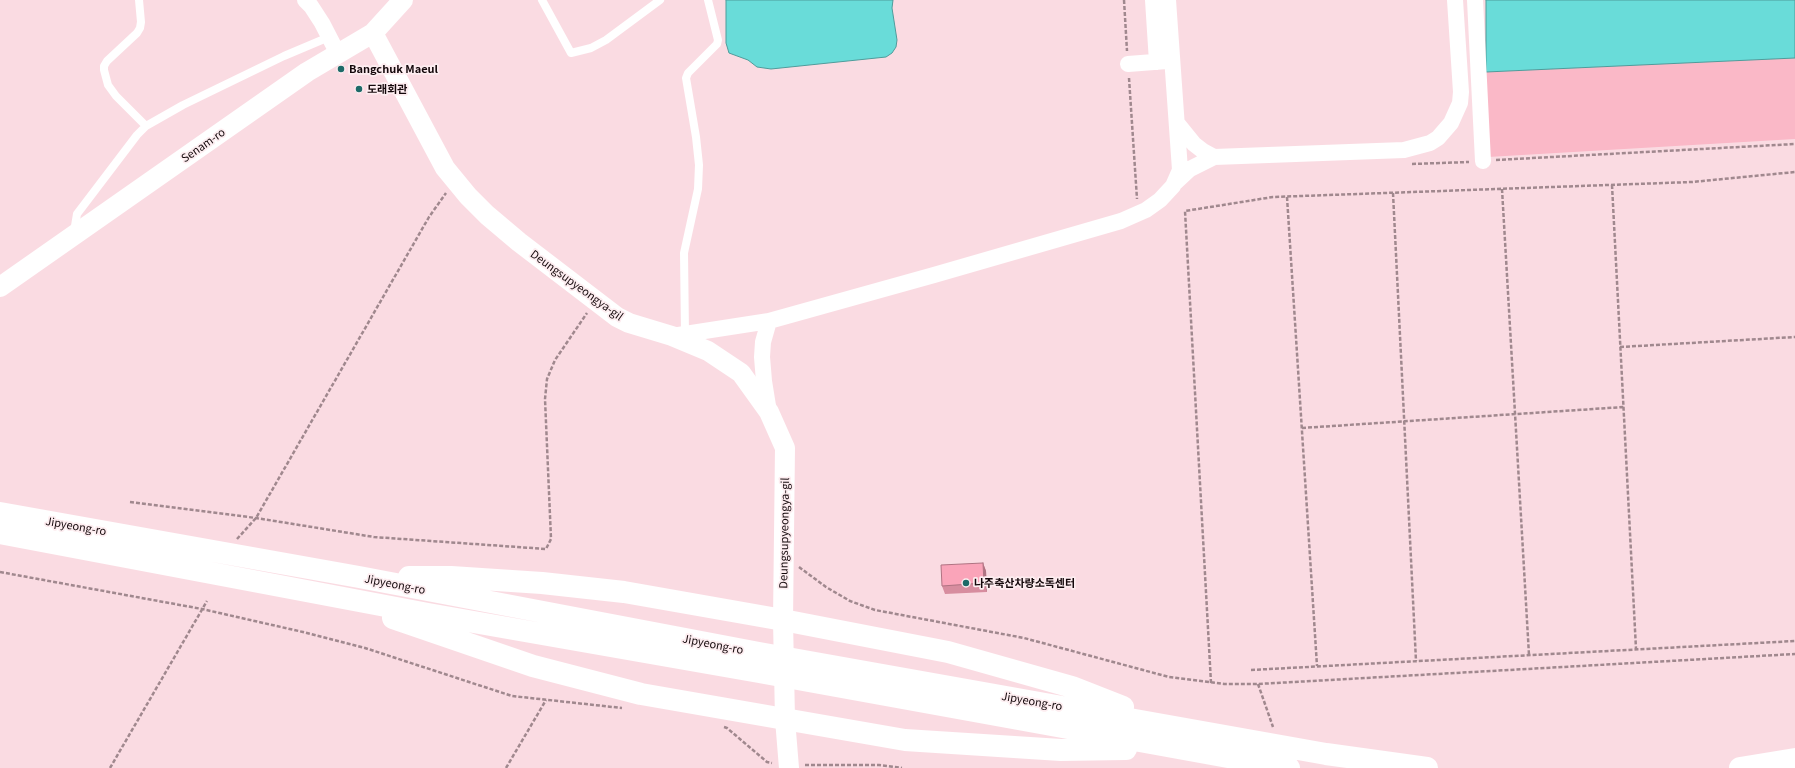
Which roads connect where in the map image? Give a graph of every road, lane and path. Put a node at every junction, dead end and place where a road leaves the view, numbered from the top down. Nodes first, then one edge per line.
1 (139, 0) edge
2 (304, 0) edge
3 (403, 0) edge
4 (542, 0) edge
5 (660, 0) edge
6 (708, 0) edge
7 (1124, 0) edge
8 (1153, 0) edge
9 (1168, 0) edge
10 (1455, 0) edge
11 (1475, 0) edge
12 (373, 32) junction
13 (333, 45) junction
14 (1165, 61) junction
15 (1128, 64) junction
16 (1177, 123) junction
17 (146, 126) junction
18 (1214, 157) junction
19 (1483, 161) dead end
20 (1795, 172) edge
21 (455, 182) junction
22 (1612, 185) junction
23 (1173, 186) junction
24 (1502, 189) junction
25 (1392, 193) junction
26 (1287, 197) junction
27 (1140, 213) junction
28 (73, 237) junction
29 (0, 288) edge
30 (596, 301) junction
31 (768, 321) junction
32 (679, 335) junction
33 (1795, 338) edge
34 (1620, 347) junction
35 (1624, 407) junction
36 (770, 412) junction
37 (1515, 414) junction
38 (1404, 421) junction
39 (1302, 428) junction
40 (130, 502) dead end
41 (0, 513) edge
42 (256, 518) junction
43 (0, 533) edge
44 (236, 540) dead end
45 (784, 555) junction
46 (0, 572) edge
47 (359, 577) junction
48 (330, 595) junction
49 (207, 600) dead end
50 (202, 610) junction
51 (783, 620) junction
52 (1795, 641) edge
53 (1636, 649) junction
54 (1795, 654) edge
55 (1529, 655) junction
56 (1416, 661) junction
57 (759, 662) junction
58 (1317, 666) junction
59 (1251, 670) dead end
60 (809, 671) junction
61 (1211, 683) junction
62 (1258, 684) junction
63 (546, 700) junction
64 (628, 709) dead end
65 (785, 719) junction
66 (1169, 725) junction
67 (719, 726) dead end
68 (1273, 729) dead end
69 (1182, 749) junction
70 (1795, 759) edge
71 (789, 766) edge
72 (110, 768) edge
73 (506, 768) edge
74 (902, 768) edge
75 (1289, 768) edge
76 (1427, 768) edge
77 (1740, 768) edge

1 - 17 lane
2 - 13 street
3 - 12 street, Senam-ro
4 - 5 lane
6 - 32 lane
7 - 15 path
8 - 14 street
9 - 14 street
10 - 18 street
11 - 19 street
12 - 13 street, Senam-ro
12 - 21 street, Deungsupyeongya-gil
13 - 17 lane
13 - 28 street, Senam-ro
14 - 15 street
14 - 16 street
15 - 27 path
16 - 18 street
16 - 23 street
17 - 28 lane
18 - 23 street
20 - 22 path
21 - 30 street, Deungsupyeongya-gil
21 - 42 path
22 - 24 path
22 - 34 path
23 - 27 street
24 - 25 path
24 - 37 path
25 - 26 path
25 - 38 path
26 - 39 path
26 - 61 path
27 - 31 street
28 - 29 street, Senam-ro
30 - 32 street, Deungsupyeongya-gil
30 - 42 path
31 - 32 street
31 - 36 street
32 - 36 street, Deungsupyeongya-gil
33 - 34 path
34 - 35 path
35 - 37 path
35 - 53 path
36 - 45 street, Deungsupyeongya-gil
37 - 38 path
37 - 55 path
38 - 39 path
38 - 56 path
39 - 58 path
40 - 42 path
41 - 47 main road, Jipyeong-ro
42 - 44 path
43 - 48 main road, Jipyeong-ro
45 - 51 street, Deungsupyeongya-gil
45 - 61 path
46 - 50 path
47 - 51 main road
47 - 57 main road, Jipyeong-ro
48 - 57 main road, Jipyeong-ro
48 - 65 main road
49 - 50 path
50 - 63 path
50 - 72 path
51 - 65 street, Deungsupyeongya-gil
51 - 66 main road
52 - 53 path
53 - 55 path
54 - 62 path
55 - 56 path
56 - 58 path
57 - 60 main road, Jipyeong-ro
58 - 59 path
60 - 66 main road, Jipyeong-ro
60 - 69 main road, Jipyeong-ro
61 - 62 path
62 - 68 path
63 - 64 path
63 - 73 path
65 - 69 main road
65 - 71 street, Deungsupyeongya-gil
66 - 76 main road, Jipyeong-ro
67 - 71 path
69 - 75 main road, Jipyeong-ro
70 - 77 main road
71 - 74 path

